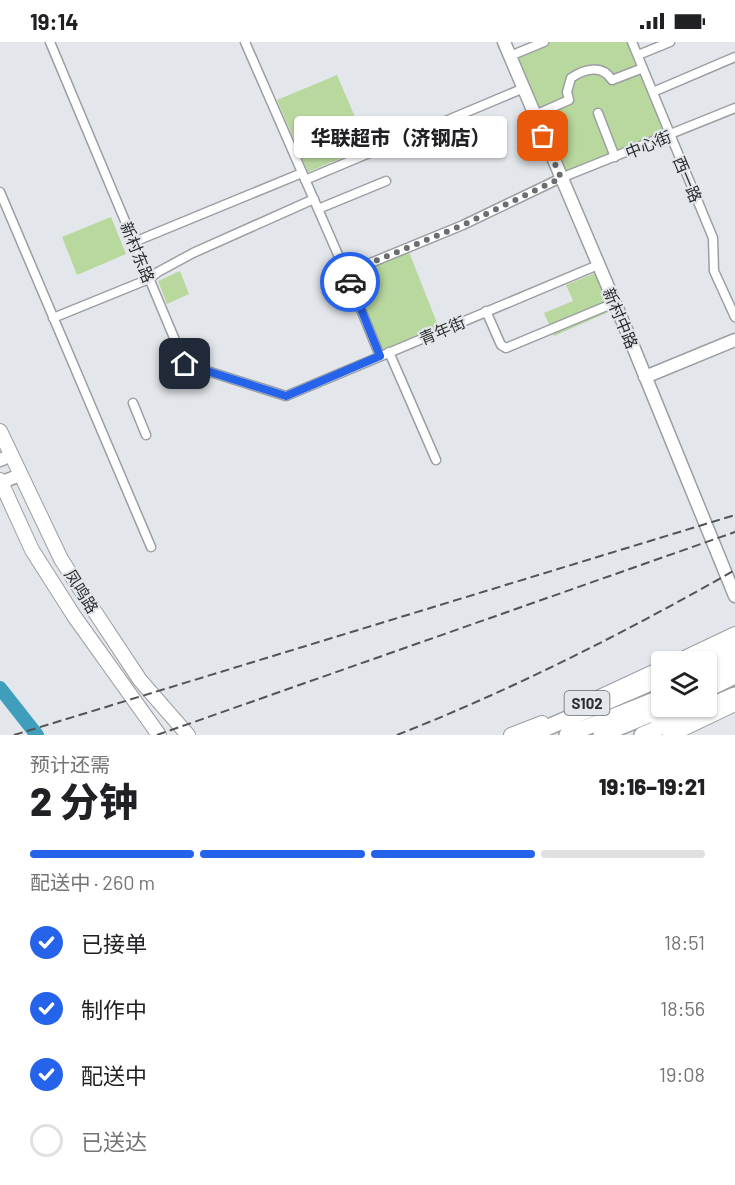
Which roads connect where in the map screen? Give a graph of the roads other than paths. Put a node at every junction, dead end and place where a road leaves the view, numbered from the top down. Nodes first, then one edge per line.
1 (50, 42) edge
2 (245, 42) edge
3 (504, 42) edge
4 (544, 42) edge
5 (632, 42) edge
6 (670, 42) edge
7 (638, 55) junction
8 (510, 56) junction
9 (735, 57) edge
10 (644, 68) junction
11 (524, 88) junction
12 (653, 92) junction
13 (735, 108) edge
14 (598, 112) dead end
15 (535, 115) junction
16 (670, 136) junction
17 (615, 157) junction
18 (303, 176) junction
19 (561, 178) junction
20 (386, 181) dead end
21 (0, 192) edge
22 (314, 199) junction
23 (318, 209) junction
24 (134, 242) junction
25 (598, 265) junction
26 (346, 273) junction
27 (149, 279) junction
28 (614, 303) junction
29 (486, 311) junction
30 (735, 317) edge
31 (53, 318) junction
32 (735, 340) edge
33 (384, 354) junction
34 (645, 377) junction
35 (286, 396) joint
36 (132, 403) dead end
37 (0, 431) edge
38 (146, 435) dead end
39 (6, 458) edge
40 (436, 460) dead end
41 (20, 475) junction
42 (1, 482) edge
43 (151, 547) dead end
44 (735, 596) edge
45 (735, 634) edge
46 (735, 645) edge
47 (699, 651) edge
48 (717, 653) edge
49 (735, 653) edge
50 (717, 662) edge
51 (735, 664) edge
52 (651, 673) edge
53 (717, 673) edge
54 (735, 679) edge
55 (651, 683) edge
56 (717, 686) edge
57 (717, 690) edge
58 (651, 691) edge
59 (735, 695) edge
60 (651, 701) edge
61 (735, 704) edge
62 (651, 714) edge
63 (661, 717) edge
64 (159, 735) edge
65 (188, 735) edge
66 (511, 735) edge
67 (530, 735) edge
68 (545, 735) edge
69 (567, 735) edge
70 (601, 735) edge
71 (619, 735) edge
72 (642, 735) edge
73 (670, 735) edge

1 - 24 street, 新村东路
2 - 18 street
3 - 8 street, 新村中路
4 - 8 street
5 - 7 street, 西一路
6 - 7 street
7 - 10 street, 西一路
8 - 11 street, 新村中路
9 - 12 street
10 - 12 street, 西一路
10 - 15 street
11 - 15 street, 新村中路
11 - 18 street
12 - 16 street, 西一路
13 - 16 street, 中心街
14 - 17 street
15 - 19 street, 新村中路
16 - 17 street, 中心街
16 - 30 street, 西一路
17 - 19 street, 中心街
18 - 22 street
18 - 24 street
19 - 25 street, 新村中路
19 - 26 street, 中心街
20 - 23 street
21 - 31 street
22 - 23 street
22 - 27 street
23 - 26 street
24 - 27 street, 新村东路
25 - 28 street, 新村中路
25 - 29 street, 青年街
26 - 33 street
27 - 31 street
27 - 35 street, 新村东路
28 - 29 street
28 - 34 street, 新村中路
29 - 33 street, 青年街
31 - 43 street
32 - 34 street
33 - 35 street, 青年街
33 - 40 street
34 - 44 street, 新村中路
36 - 38 street
37 - 39 main road, 凤鸣路
39 - 41 main road, 凤鸣路
41 - 42 street
41 - 65 main road, 凤鸣路
42 - 64 main road, 凤鸣路
45 - 47 main road
46 - 48 highway
49 - 50 main road
51 - 53 highway
52 - 66 main road, S102
54 - 56 highway
54 - 57 main road
55 - 67 highway
58 - 68 main road, S102
59 - 72 highway
60 - 69 highway
61 - 73 main road
62 - 70 highway
63 - 71 main road, S102

